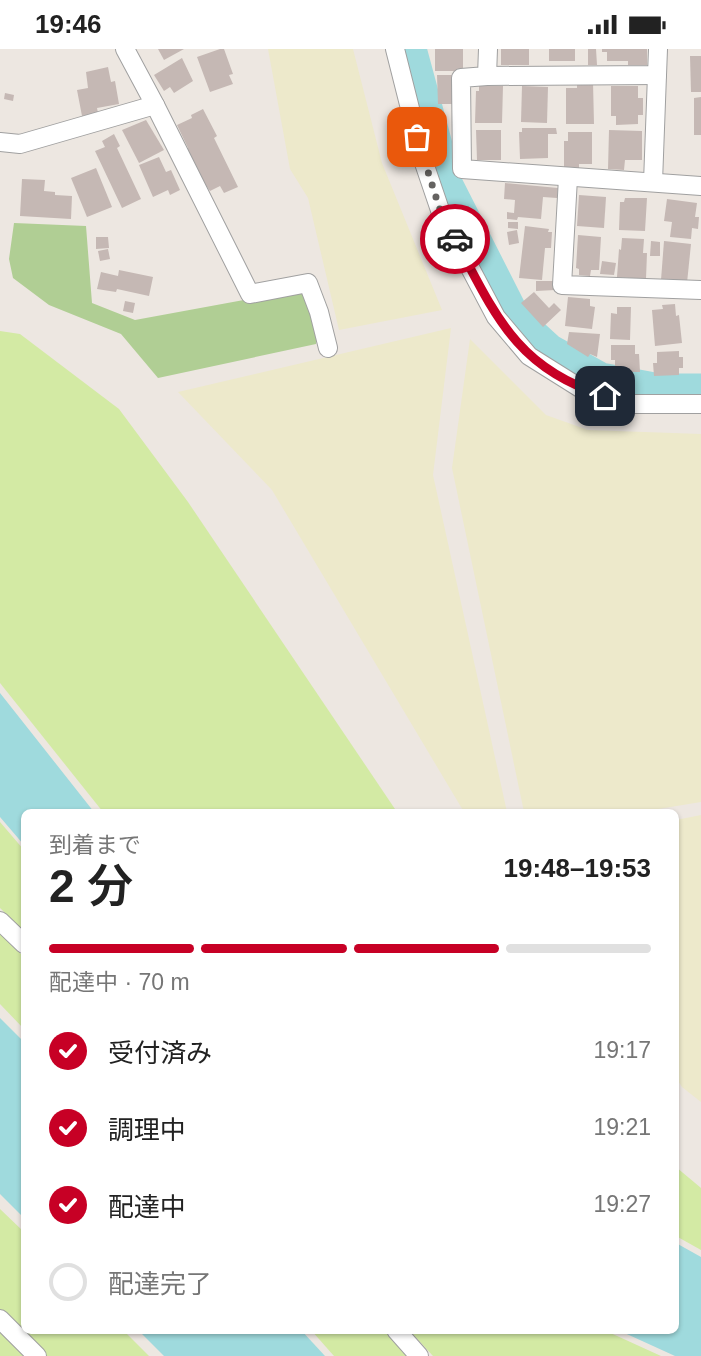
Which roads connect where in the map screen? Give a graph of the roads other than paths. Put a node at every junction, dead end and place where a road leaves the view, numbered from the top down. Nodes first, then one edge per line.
1 (125, 49) edge
2 (396, 49) edge
3 (488, 49) edge
4 (658, 49) edge
5 (657, 75) junction
6 (487, 76) junction
7 (155, 105) junction
8 (0, 142) edge
9 (568, 178) junction
10 (653, 182) junction
11 (701, 186) edge
12 (701, 290) edge
13 (328, 348) dead end
14 (701, 404) edge
15 (0, 921) edge
16 (21, 941) edge
17 (0, 1319) edge
18 (400, 1334) edge
19 (37, 1356) edge
20 (419, 1356) edge

1 - 7 street
2 - 14 street
3 - 6 street
4 - 5 street
5 - 6 street
5 - 10 street
6 - 9 street
7 - 8 street
7 - 13 street
9 - 10 street
9 - 12 street
10 - 11 street
15 - 16 street
17 - 19 street
18 - 20 street

